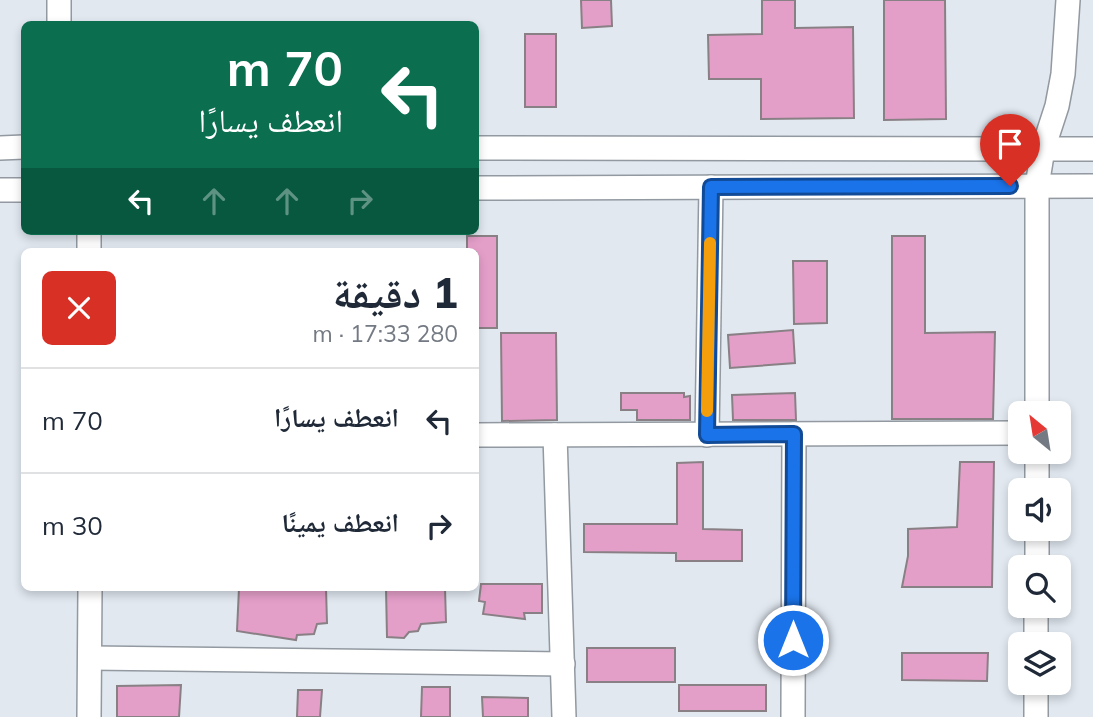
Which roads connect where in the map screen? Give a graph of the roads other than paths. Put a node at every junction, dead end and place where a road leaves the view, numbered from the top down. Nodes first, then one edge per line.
1 (59, 0) edge
2 (1068, 0) edge
3 (59, 21) edge
4 (21, 147) edge
5 (0, 148) edge
6 (479, 148) edge
7 (1043, 149) junction
8 (1093, 149) edge
9 (1037, 186) junction
10 (1093, 186) edge
11 (711, 187) junction
12 (479, 188) edge
13 (0, 190) edge
14 (21, 190) edge
15 (1037, 401) edge
16 (1008, 433) edge
17 (794, 434) junction
18 (479, 435) edge
19 (555, 435) junction
20 (707, 435) junction
21 (90, 591) edge
22 (90, 657) junction
23 (563, 664) junction
24 (1036, 695) edge
25 (89, 717) edge
26 (564, 717) edge
27 (793, 717) edge
28 (1036, 717) edge

1 - 3 street
2 - 7 street
4 - 5 street
6 - 7 street
7 - 8 street
7 - 9 street
9 - 10 street
9 - 11 street
9 - 15 street
11 - 12 street
11 - 20 street
13 - 14 street
16 - 17 street
17 - 20 street
17 - 27 street
18 - 19 street
19 - 20 street
19 - 23 street
21 - 22 street
22 - 23 street
22 - 25 street
23 - 26 street
24 - 28 street

